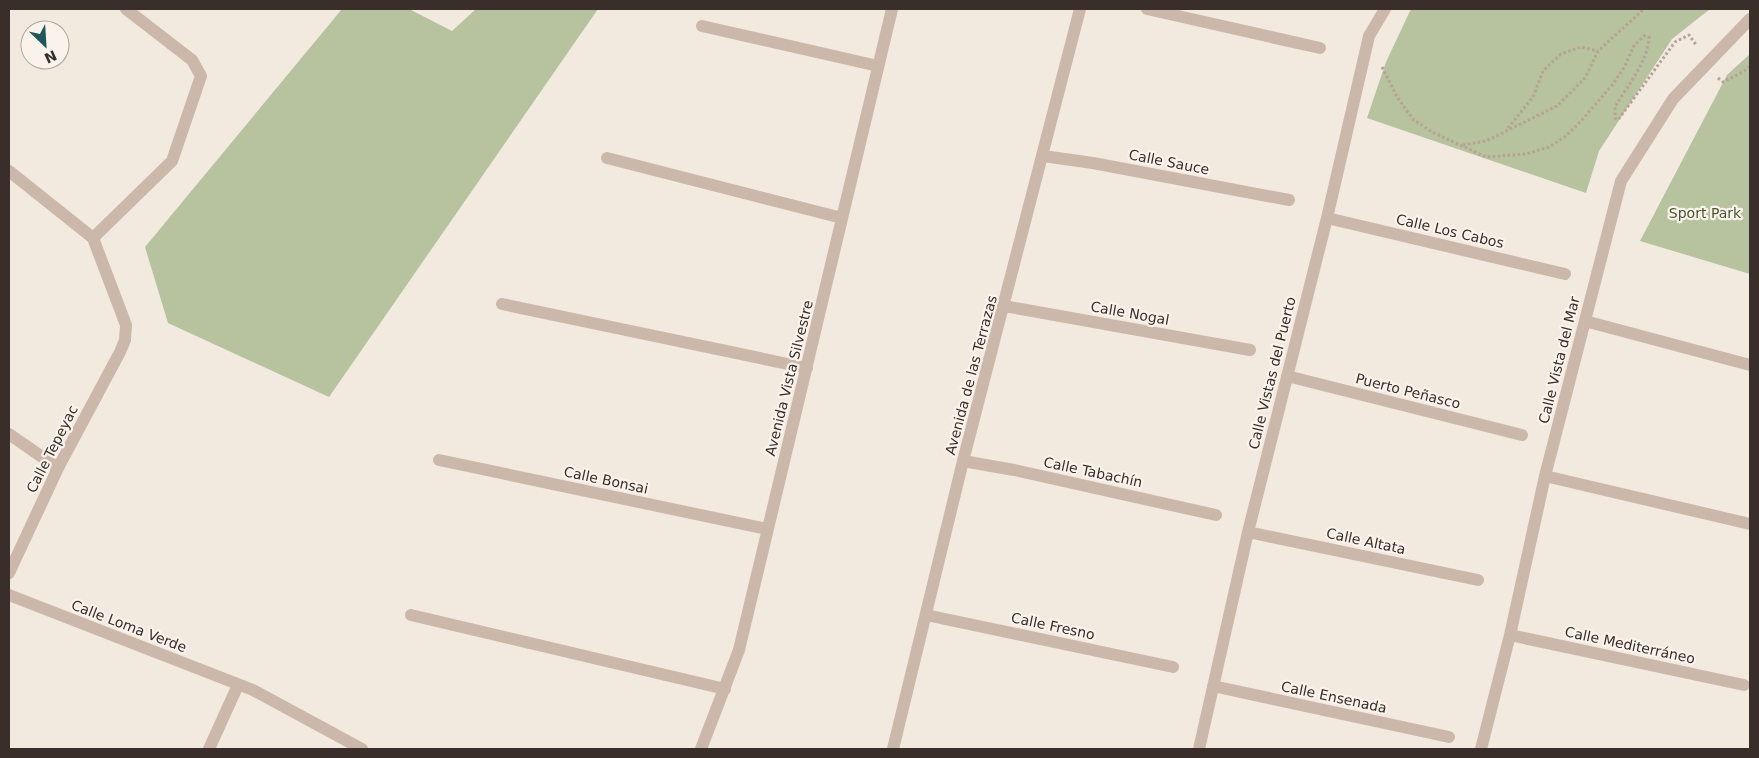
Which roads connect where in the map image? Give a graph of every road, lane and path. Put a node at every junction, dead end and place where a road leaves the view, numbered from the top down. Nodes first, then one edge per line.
1 (126, 9) edge
2 (892, 9) edge
3 (1080, 9) edge
4 (1147, 9) edge
5 (1385, 9) edge
6 (1644, 9) edge
7 (1750, 19) edge
8 (702, 26) dead end
9 (1369, 36) junction
10 (1320, 48) dead end
11 (1598, 51) junction
12 (878, 66) junction
13 (1705, 66) junction
14 (1505, 130) junction
15 (1462, 145) junction
16 (1042, 156) junction
17 (607, 158) dead end
18 (9, 171) edge
19 (1289, 200) dead end
20 (842, 218) junction
21 (1328, 218) junction
22 (93, 238) junction
23 (1565, 274) dead end
24 (502, 304) dead end
25 (1004, 306) junction
26 (1585, 321) junction
27 (1250, 350) dead end
28 (1750, 365) edge
29 (807, 368) junction
30 (1287, 376) junction
31 (9, 434) edge
32 (1522, 435) dead end
33 (439, 460) dead end
34 (963, 461) junction
35 (58, 468) junction
36 (1545, 476) junction
37 (1216, 515) dead end
38 (1750, 524) edge
39 (768, 529) junction
40 (1248, 532) junction
41 (9, 573) edge
42 (1478, 580) dead end
43 (9, 595) edge
44 (411, 615) dead end
45 (926, 615) junction
46 (1510, 635) junction
47 (1173, 667) dead end
48 (238, 685) junction
49 (1744, 685) dead end
50 (1213, 686) junction
51 (725, 689) junction
52 (1449, 737) dead end
53 (209, 749) edge
54 (362, 749) edge
55 (701, 749) edge
56 (894, 749) edge
57 (1199, 749) edge
58 (1481, 749) edge

1 - 22 street
2 - 12 street, Avenida Vista Silvestre
3 - 16 street, Avenida de las Terrazas
4 - 10 street
5 - 9 street, Calle Vistas del Puerto
6 - 11 path
7 - 13 street, Calle Vista del Mar
8 - 12 street
9 - 15 path
9 - 21 street, Calle Vistas del Puerto
11 - 14 path
11 - 14 path
12 - 20 street, Avenida Vista Silvestre
13 - 15 path
13 - 26 street, Calle Vista del Mar
14 - 15 path
16 - 19 street, Calle Sauce
16 - 25 street, Avenida de las Terrazas
17 - 20 street
18 - 22 street
20 - 29 street, Avenida Vista Silvestre
21 - 23 street, Calle Los Cabos
21 - 30 street, Calle Vistas del Puerto
22 - 35 street, Calle Tepeyac
24 - 29 street
25 - 27 street, Calle Nogal
25 - 34 street, Avenida de las Terrazas
26 - 28 street
26 - 36 street, Calle Vista del Mar
29 - 39 street, Avenida Vista Silvestre
30 - 32 street, Puerto Peñasco
30 - 40 street, Calle Vistas del Puerto
31 - 35 street
33 - 39 street, Calle Bonsai
34 - 37 street, Calle Tabachín
34 - 45 street, Avenida de las Terrazas
35 - 41 street, Calle Tepeyac
36 - 38 street
36 - 46 street, Calle Vista del Mar
39 - 51 street, Avenida Vista Silvestre
40 - 42 street, Calle Altata
40 - 50 street, Calle Vistas del Puerto
43 - 48 street, Calle Loma Verde
44 - 51 street
45 - 47 street, Calle Fresno
45 - 56 street, Avenida de las Terrazas
46 - 49 street, Calle Mediterráneo
46 - 58 street, Calle Vista del Mar
48 - 53 street
48 - 54 street, Calle Loma Verde
50 - 52 street, Calle Ensenada
50 - 57 street, Calle Vistas del Puerto
51 - 55 street, Avenida Vista Silvestre

